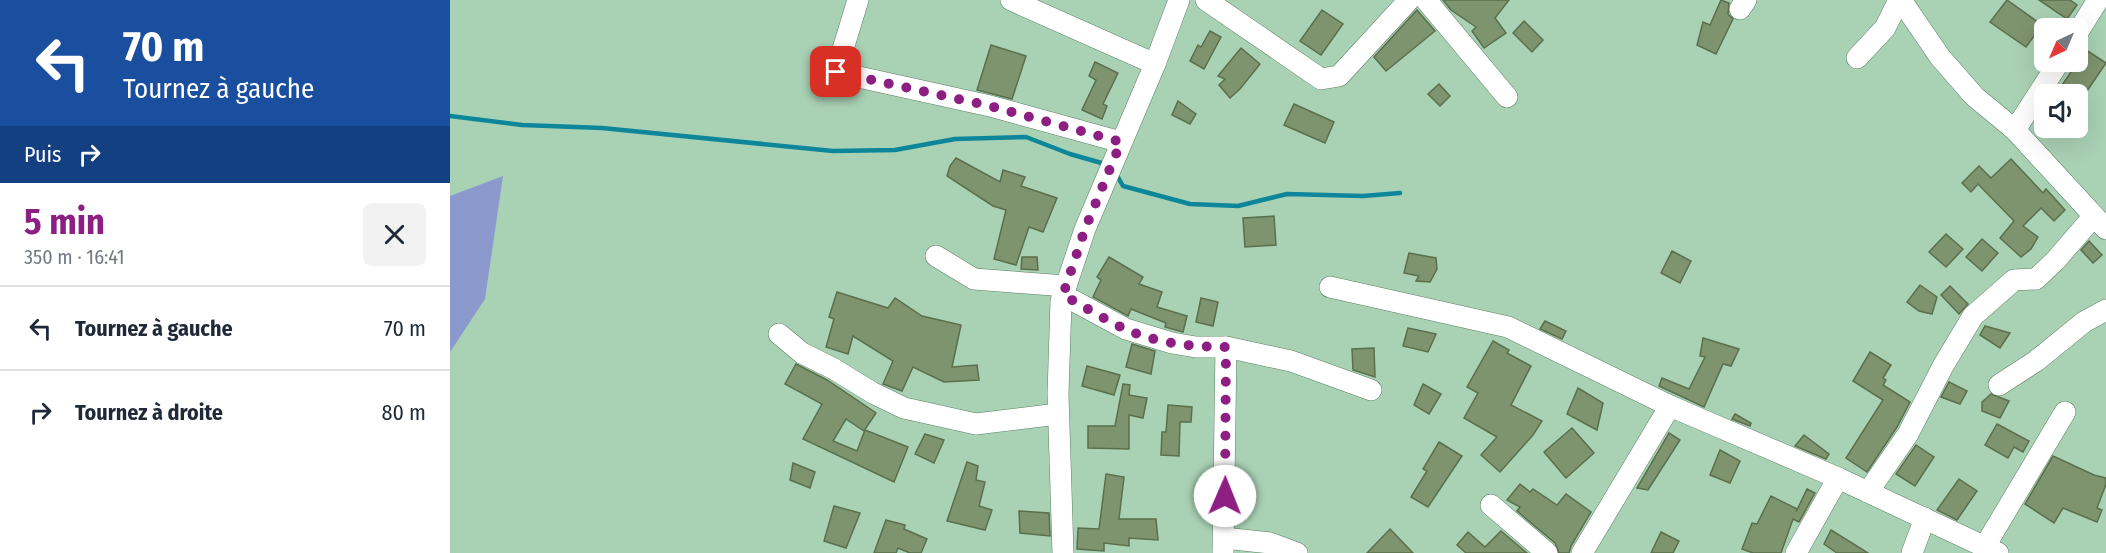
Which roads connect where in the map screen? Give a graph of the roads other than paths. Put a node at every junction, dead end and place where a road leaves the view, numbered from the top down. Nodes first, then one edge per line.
1 (858, 0) edge
2 (1011, 0) edge
3 (1179, 0) edge
4 (1206, 0) edge
5 (1409, 0) edge
6 (1426, 0) edge
7 (1900, 0) edge
8 (2098, 0) edge
9 (2087, 18) edge
10 (1857, 58) dead end
11 (1155, 64) junction
12 (2053, 72) edge
13 (1507, 97) dead end
14 (2015, 130) junction
15 (1121, 142) junction
16 (2100, 222) edge
17 (936, 255) dead end
18 (1330, 287) dead end
19 (1064, 290) junction
20 (2106, 310) edge
21 (779, 334) dead end
22 (1226, 347) junction
23 (1999, 385) dead end
24 (1371, 390) dead end
25 (1670, 406) junction
26 (2065, 412) dead end
27 (1058, 414) junction
28 (1838, 478) junction
29 (1868, 492) junction
30 (1491, 505) dead end
31 (1925, 518) junction
32 (1223, 545) edge
33 (1992, 550) edge
34 (1063, 553) edge
35 (1297, 553) edge
36 (1547, 553) edge
37 (1582, 553) edge
38 (1796, 553) edge
39 (1912, 553) edge

1 - 15 street
2 - 11 street
3 - 11 street
4 - 5 street
6 - 13 street
7 - 10 street
7 - 14 street
8 - 9 street
11 - 15 street
12 - 14 street
14 - 16 street
15 - 19 street
16 - 29 street
17 - 19 street
18 - 25 street
19 - 22 street
19 - 27 street
20 - 23 street
21 - 27 street
22 - 24 street
22 - 32 street
25 - 28 street
25 - 37 street
26 - 33 street
27 - 34 street
28 - 29 street
28 - 38 street
29 - 31 street
30 - 36 street
31 - 33 street
31 - 39 street
32 - 35 street

